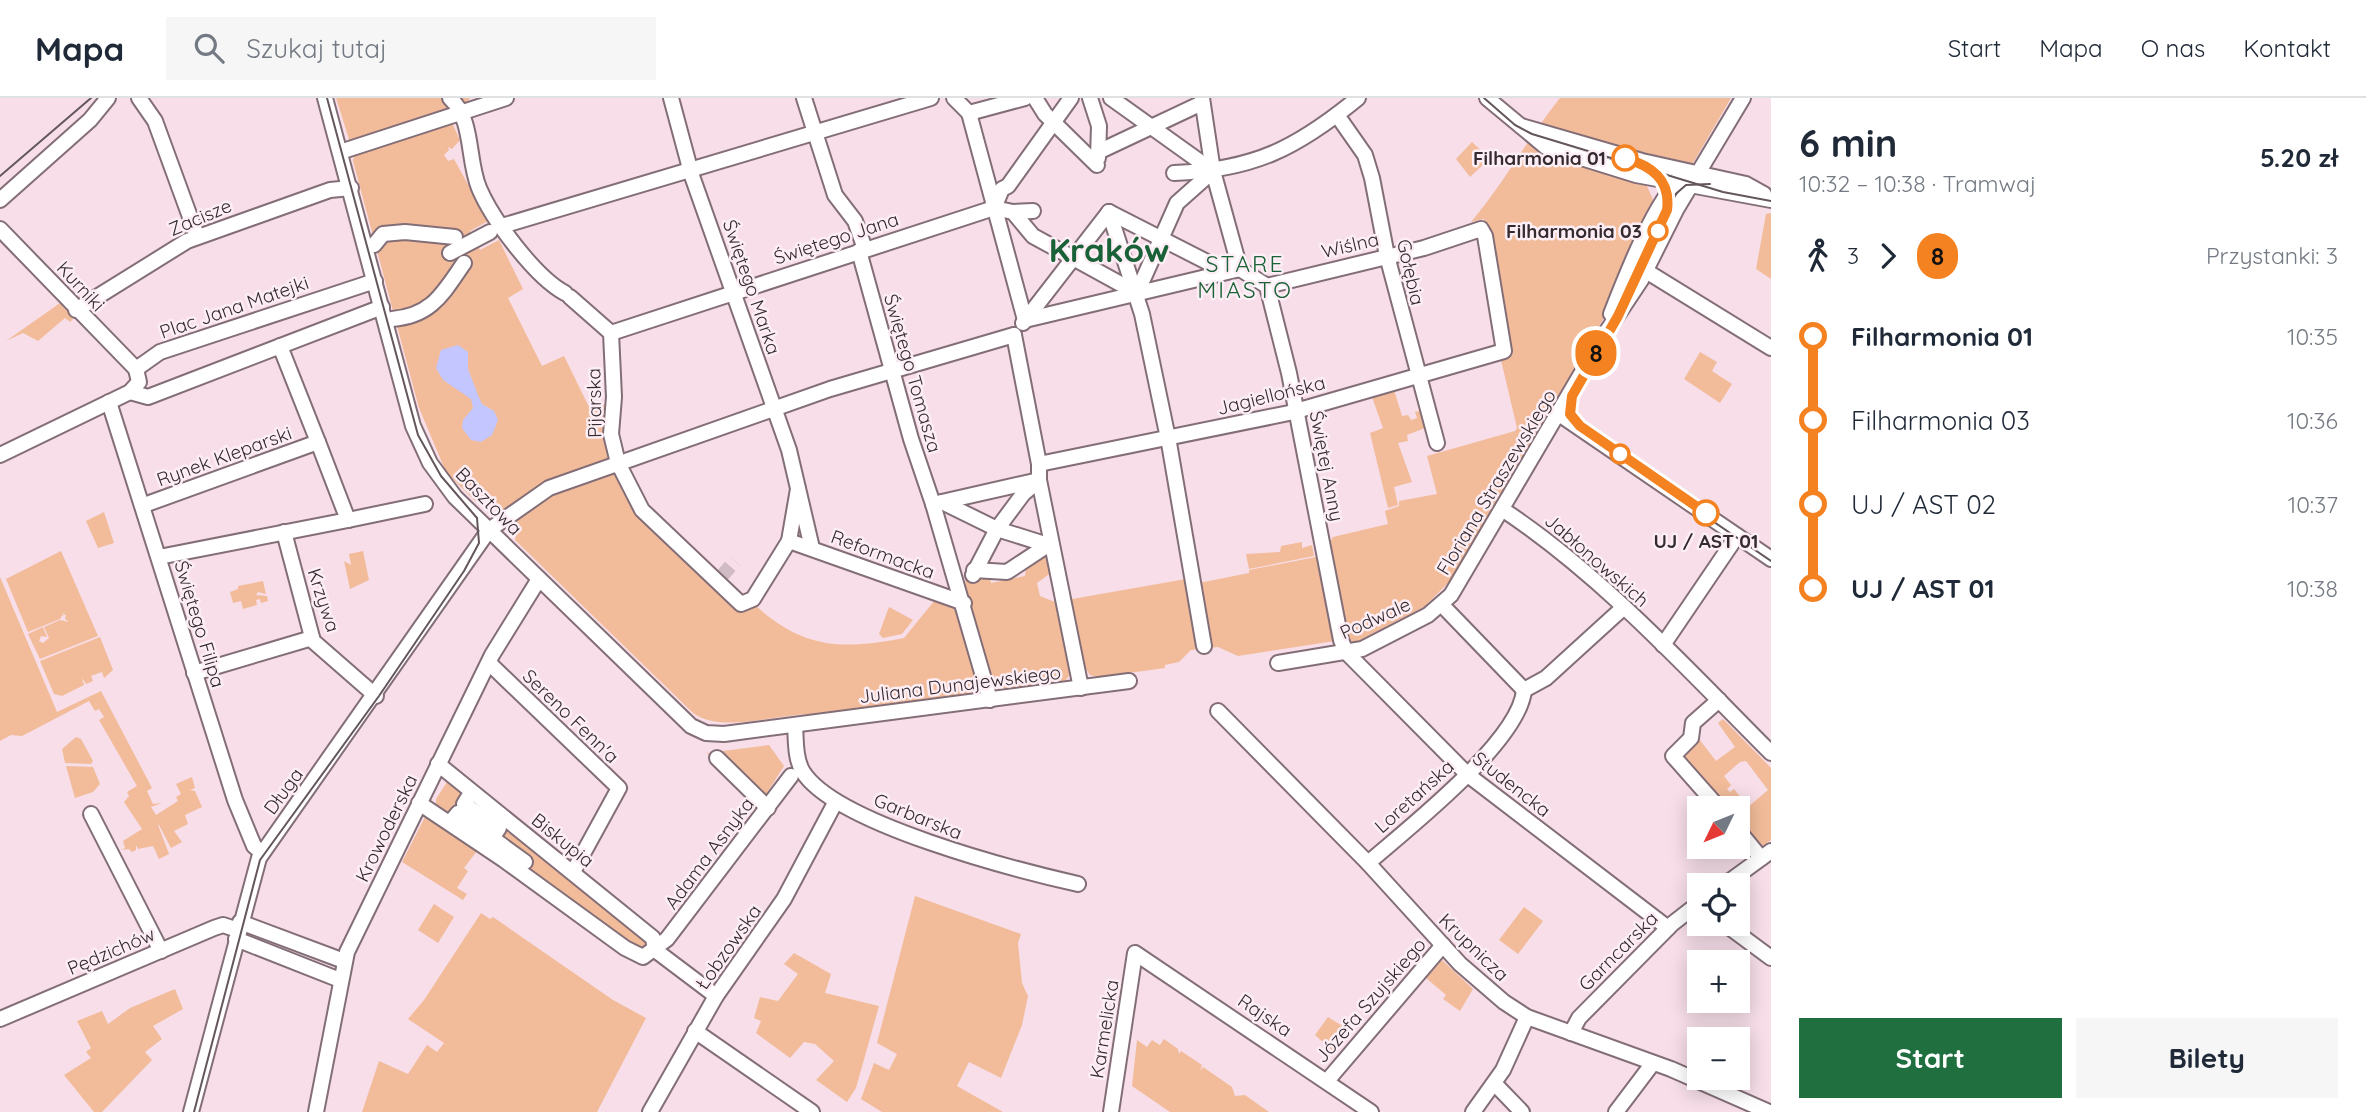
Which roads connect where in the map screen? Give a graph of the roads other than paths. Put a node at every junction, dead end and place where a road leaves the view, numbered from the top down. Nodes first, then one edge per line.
1 (108, 98) edge
2 (139, 98) edge
3 (325, 98) edge
4 (450, 98) edge
5 (506, 98) edge
6 (671, 98) edge
7 (804, 98) edge
8 (931, 98) edge
9 (954, 98) edge
10 (1025, 98) edge
11 (1035, 98) edge
12 (1071, 98) edge
13 (1090, 98) edge
14 (1111, 98) edge
15 (1358, 98) edge
16 (1487, 98) edge
17 (1743, 98) edge
18 (1202, 101) edge
19 (462, 113) junction
20 (969, 113) junction
21 (1337, 115) junction
22 (1054, 122) junction
23 (1519, 125) junction
24 (814, 133) junction
25 (340, 152) junction
26 (1098, 152) junction
27 (690, 168) junction
28 (1213, 171) junction
29 (1174, 173) dead end
30 (1696, 179) junction
31 (1676, 182) junction
32 (351, 188) junction
33 (1771, 199) edge
34 (0, 200) edge
35 (994, 208) junction
36 (1033, 211) dead end
37 (1013, 212) junction
38 (1109, 212) junction
39 (498, 228) junction
40 (0, 229) edge
41 (197, 236) junction
42 (1162, 238) junction
43 (454, 242) junction
44 (374, 245) dead end
45 (862, 250) junction
46 (1387, 256) junction
47 (1073, 258) junction
48 (1240, 270) junction
49 (1646, 271) junction
50 (375, 281) junction
51 (1267, 286) junction
52 (733, 292) junction
53 (1137, 293) junction
54 (382, 307) junction
55 (76, 310) junction
56 (392, 319) dead end
57 (1025, 320) junction
58 (611, 333) junction
59 (1010, 337) junction
60 (1601, 340) junction
61 (280, 346) junction
62 (1504, 346) joint
63 (1771, 348) edge
64 (136, 369) junction
65 (892, 370) junction
66 (1418, 376) junction
67 (130, 392) junction
68 (109, 402) junction
69 (774, 408) junction
70 (1297, 411) junction
71 (1559, 414) junction
72 (1167, 439) junction
73 (318, 442) junction
74 (1437, 443) dead end
75 (0, 456) edge
76 (618, 463) junction
77 (1039, 464) junction
78 (1039, 480) junction
79 (798, 489) junction
80 (937, 503) junction
81 (425, 504) dead end
82 (144, 505) junction
83 (1502, 509) junction
84 (348, 520) junction
85 (996, 529) junction
86 (489, 530) junction
87 (284, 532) junction
88 (1737, 536) junction
89 (789, 541) junction
90 (812, 548) junction
91 (159, 557) junction
92 (1771, 559) edge
93 (539, 579) junction
94 (964, 603) junction
95 (741, 604) joint
96 (1442, 605) junction
97 (1624, 607) junction
98 (312, 638) junction
99 (1663, 645) junction
100 (1205, 646) dead end
101 (1347, 654) junction
102 (488, 663) junction
103 (1278, 663) dead end
104 (194, 673) junction
105 (1129, 681) dead end
106 (1081, 688) junction
107 (1524, 690) junction
108 (376, 696) junction
109 (990, 700) junction
110 (1719, 700) junction
111 (1218, 711) dead end
112 (795, 725) junction
113 (1771, 753) edge
114 (717, 758) dead end
115 (438, 764) junction
116 (1468, 775) junction
117 (791, 776) dead end
118 (469, 796) dead end
119 (1708, 796) edge
120 (419, 803) junction
121 (835, 803) junction
122 (768, 808) junction
123 (91, 814) dead end
124 (453, 819) dead end
125 (492, 838) junction
126 (1750, 841) edge
127 (262, 853) junction
128 (1766, 854) edge
129 (525, 862) dead end
130 (1368, 863) junction
131 (573, 872) junction
132 (1740, 873) edge
133 (1078, 884) dead end
134 (1687, 913) edge
135 (1668, 928) junction
136 (238, 930) junction
137 (1741, 936) edge
138 (1443, 945) junction
139 (655, 950) junction
140 (161, 951) junction
141 (1135, 953) joint
142 (1771, 958) edge
143 (344, 961) junction
144 (340, 979) junction
145 (716, 996) junction
146 (1527, 1017) junction
147 (0, 1018) edge
148 (695, 1031) junction
149 (1571, 1033) junction
150 (1653, 1063) junction
151 (1327, 1081) junction
152 (1495, 1084) junction
153 (191, 1112) edge
154 (316, 1112) edge
155 (650, 1112) edge
156 (811, 1112) edge
157 (1111, 1112) edge
158 (1371, 1112) edge
159 (1473, 1112) edge
160 (1522, 1112) edge
161 (1616, 1112) edge
162 (1769, 1112) edge

1 - 34 street
2 - 41 street
3 - 25 street, Basztowa
4 - 19 street
5 - 19 street
6 - 27 street, Świętego Marka
7 - 24 street, Świętego Tomasza
8 - 24 street
9 - 20 street
10 - 20 street
11 - 22 street
12 - 22 street
13 - 26 street
14 - 28 street
15 - 21 street
16 - 23 street
17 - 30 street, Floriana Straszewskiego
18 - 26 street
18 - 28 street
19 - 25 street
19 - 39 street
20 - 35 street
21 - 28 street
21 - 46 street, Gołębia
22 - 26 street
22 - 35 street
23 - 30 street
23 - 31 street
24 - 27 street
24 - 45 street, Świętego Tomasza
25 - 32 street, Basztowa
27 - 39 street
27 - 52 street, Świętego Marka
28 - 29 street
28 - 42 street
28 - 48 street
30 - 31 street
30 - 33 street
30 - 49 street, Floriana Straszewskiego
31 - 60 street, Floriana Straszewskiego
32 - 41 street, Zacisze
32 - 50 street, Basztowa
35 - 37 street
35 - 45 street, Świętego Jana
35 - 57 street
36 - 37 street
37 - 47 street
38 - 42 street
38 - 47 street
38 - 53 street
39 - 43 street
39 - 58 street
40 - 55 street, Kurniki
41 - 55 street, Zacisze
42 - 48 street
42 - 53 street
43 - 44 street
43 - 56 street
45 - 52 street, Świętego Jana
45 - 65 street, Świętego Tomasza
46 - 51 street, Wiślna
46 - 62 street, Wiślna
46 - 66 street, Gołębia
47 - 53 street
47 - 57 street
48 - 51 street
48 - 53 street
49 - 60 street, Floriana Straszewskiego
49 - 63 street
50 - 54 street, Basztowa
50 - 64 street, Plac Jana Matejki
51 - 70 street, Świętej Anny
52 - 58 street, Świętego Jana
52 - 69 street, Świętego Marka
53 - 57 street
53 - 72 street
54 - 61 street
54 - 86 street, Basztowa
55 - 64 street, Kurniki
57 - 59 street
58 - 76 street, Pijarska
59 - 65 street
59 - 77 street
60 - 71 street, Floriana Straszewskiego
61 - 67 street
61 - 73 street
62 - 66 street, Jagiellońska
64 - 67 street
65 - 69 street
65 - 80 street, Świętego Tomasza
66 - 70 street, Jagiellońska
66 - 74 street, Gołębia
67 - 68 street
68 - 75 street
68 - 82 street, Świętego Filipa
69 - 76 street
69 - 79 street, Świętego Marka
70 - 72 street, Jagiellońska
70 - 101 street, Świętej Anny
71 - 83 street, Floriana Straszewskiego
71 - 88 street
72 - 77 street, Jagiellońska
72 - 100 street
73 - 82 street, Rynek Kleparski
73 - 84 street, Rynek Kleparski
76 - 86 street
76 - 95 street, Pijarska
77 - 78 street
78 - 80 street
78 - 85 street
78 - 106 street
79 - 89 street, Świętego Marka
79 - 90 street, Świętego Marka
80 - 85 street
80 - 94 street, Świętego Tomasza
81 - 84 street
82 - 91 street, Świętego Filipa
83 - 96 street, Floriana Straszewskiego
83 - 97 street, Jabłonowskich
84 - 87 street
85 - 85 street
86 - 93 street, Basztowa
86 - 108 street, Długa
87 - 91 street
87 - 98 street, Krzywa
88 - 92 street
88 - 99 street
89 - 90 street, Reformacka
89 - 95 street, Świętego Marka
90 - 94 street, Reformacka
91 - 104 street, Świętego Filipa
93 - 102 street, Krowoderska
93 - 112 street, Basztowa
94 - 109 street
96 - 101 street, Podwale
96 - 107 street
97 - 99 street, Jabłonowskich
97 - 107 street
98 - 104 street
98 - 108 street, Krzywa
99 - 110 street, Jabłonowskich
101 - 103 street, Podwale
101 - 116 street, Studencka
102 - 115 street, Krowoderska
102 - 131 street, Sereno Fenn'a
104 - 127 street, Świętego Filipa
105 - 106 street, Juliana Dunajewskiego
106 - 109 street, Juliana Dunajewskiego
107 - 116 street, Loretańska
108 - 127 street, Długa
109 - 112 street, Juliana Dunajewskiego
110 - 113 street, Jabłonowskich
110 - 119 street
111 - 130 street, Krupnicza
112 - 121 street, Garbarska
114 - 122 street
115 - 120 street, Krowoderska
115 - 131 street, Biskupia
116 - 130 street, Loretańska
116 - 135 street, Studencka
117 - 122 street, Adama Asnyka
118 - 125 street
120 - 139 street
120 - 143 street, Krowoderska
121 - 133 street, Garbarska
121 - 145 street, Łobzowska
122 - 139 street, Adama Asnyka
123 - 140 street
124 - 125 street
125 - 129 street
126 - 128 street
127 - 136 street, Długa
128 - 132 street
130 - 138 street, Krupnicza
131 - 139 street, Biskupia
134 - 135 street, Garncarska
135 - 149 street, Garncarska
136 - 140 street, Pędzichów
136 - 143 street
136 - 144 street
136 - 153 street, Długa
137 - 142 street
138 - 146 street, Krupnicza
138 - 151 street, Józefa Szujskiego
139 - 145 street, Biskupia
140 - 147 street, Pędzichów
141 - 151 street, Rajska
141 - 157 street, Karmelicka
143 - 144 street, Krowoderska
144 - 154 street, Krowoderska
145 - 148 street, Łobzowska
146 - 149 street, Krupnicza
146 - 152 street
148 - 155 street, Łobzowska
148 - 156 street
149 - 150 street, Krupnicza
150 - 161 street
150 - 162 street, Krupnicza
151 - 158 street, Rajska
152 - 159 street
152 - 160 street

